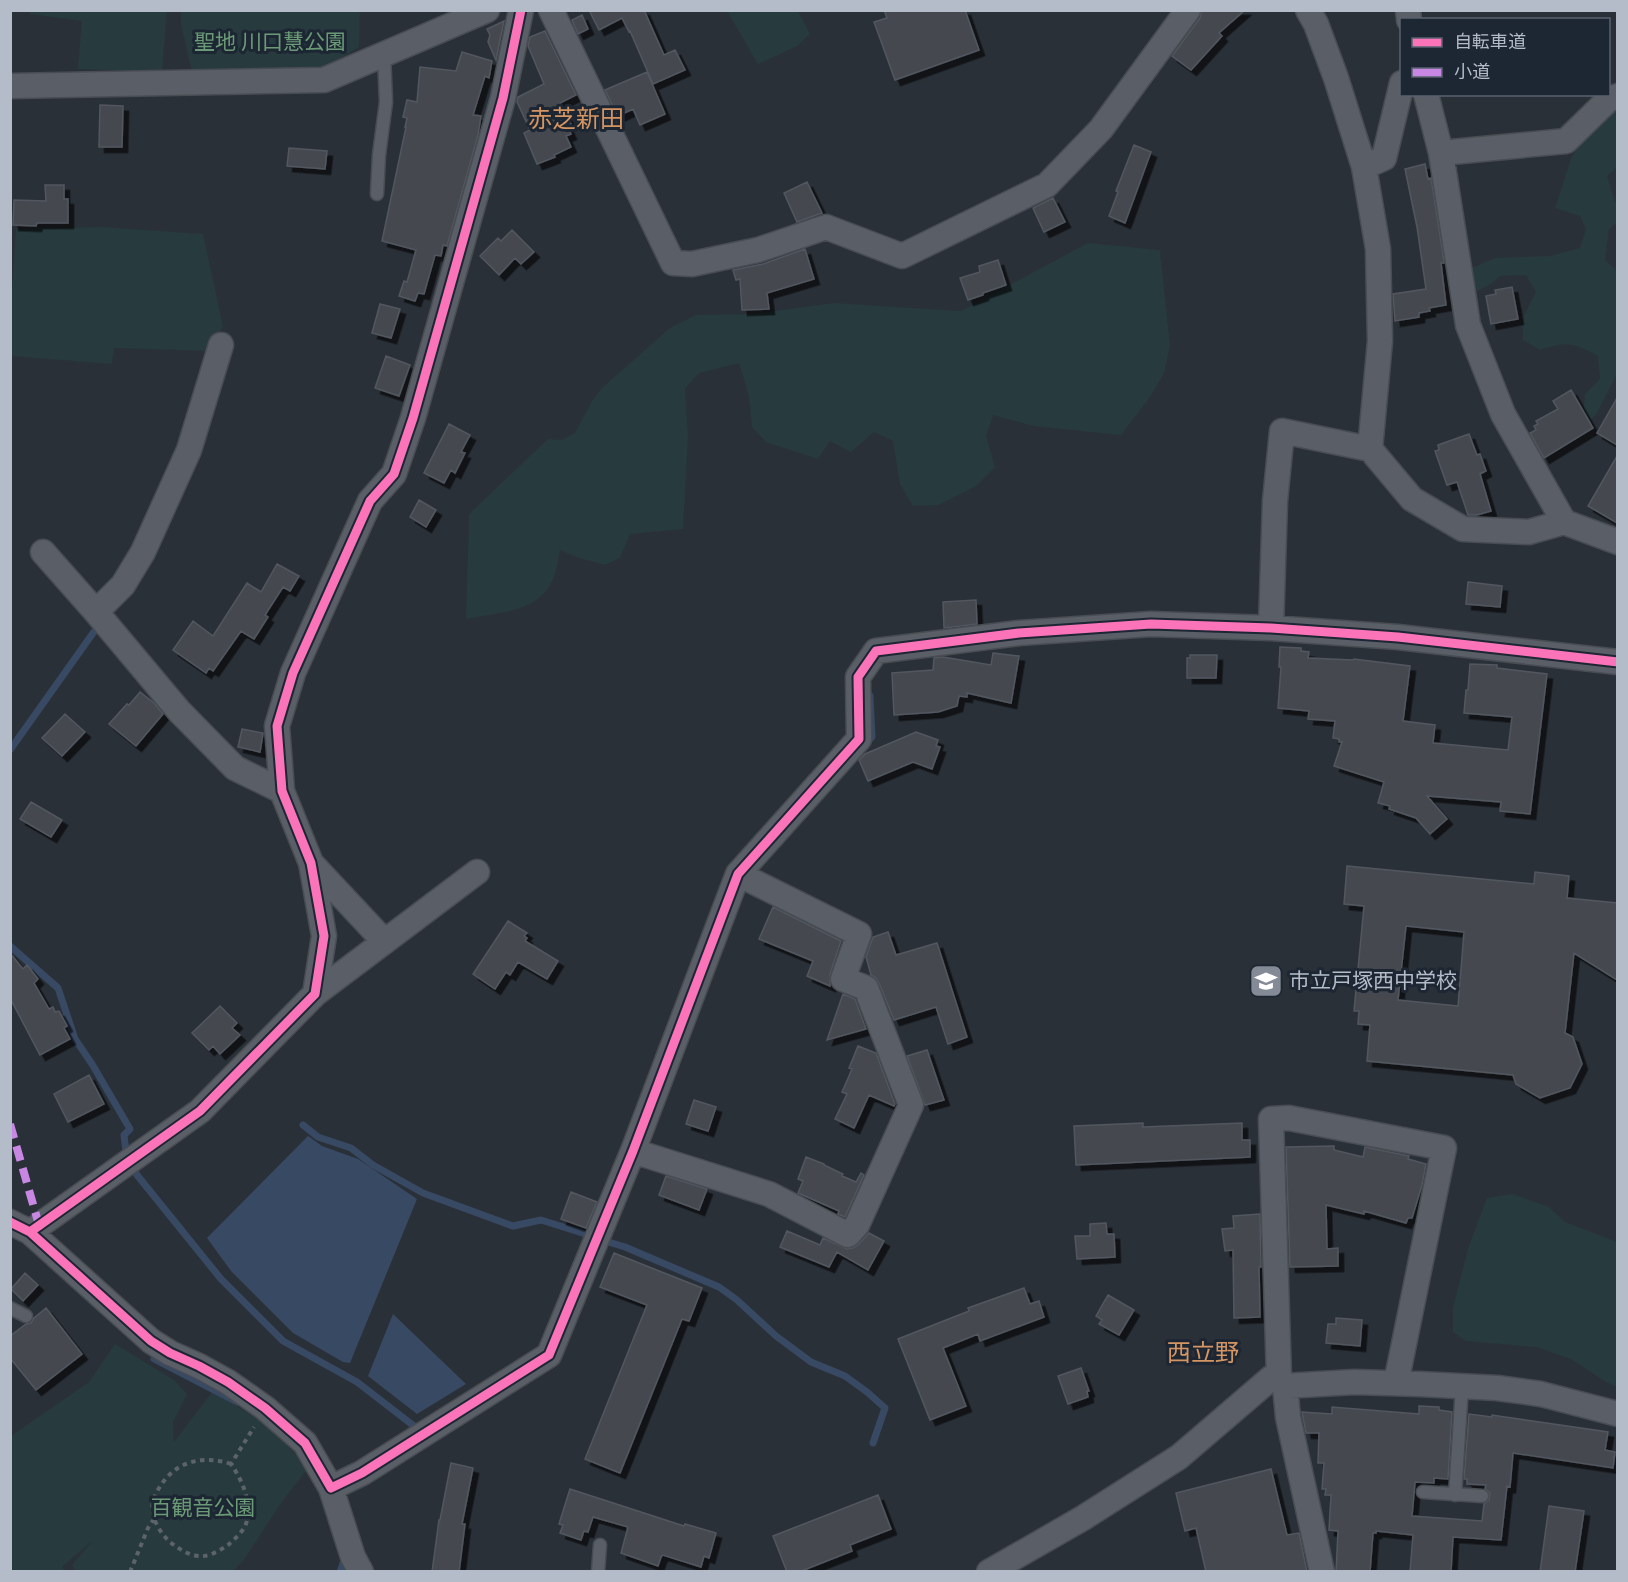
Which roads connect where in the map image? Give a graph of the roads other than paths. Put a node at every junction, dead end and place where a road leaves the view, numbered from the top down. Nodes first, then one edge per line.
1 (487, 10) edge
2 (521, 10) edge
3 (550, 10) edge
4 (1188, 10) edge
5 (1308, 10) edge
6 (384, 55) junction
7 (10, 86) edge
8 (1400, 87) edge
9 (1427, 96) edge
10 (1617, 96) edge
11 (1441, 153) junction
12 (1364, 166) junction
13 (377, 194) dead end
14 (221, 345) dead end
15 (1370, 449) junction
16 (1564, 522) junction
17 (1617, 542) edge
18 (43, 552) dead end
19 (96, 612) junction
20 (1271, 628) junction
21 (1617, 662) edge
22 (282, 791) junction
23 (311, 863) junction
24 (477, 872) dead end
25 (738, 874) junction
26 (384, 941) junction
27 (315, 994) junction
28 (633, 1151) junction
29 (20, 1227) edge
30 (10, 1308) edge
31 (26, 1316) dead end
32 (1282, 1382) junction
33 (1396, 1383) junction
34 (1462, 1387) junction
35 (1617, 1414) edge
36 (331, 1488) junction
37 (1423, 1492) dead end
38 (1455, 1495) junction
39 (1482, 1496) dead end
40 (600, 1545) dead end
41 (361, 1572) edge
42 (598, 1572) edge
43 (989, 1572) edge
44 (1322, 1572) edge

1 - 6 street
2 - 22 street
3 - 4 street
5 - 12 street
6 - 7 street
6 - 13 lane
8 - 12 street
9 - 11 street
10 - 11 street
11 - 16 street
12 - 15 street
14 - 19 street
15 - 16 street
15 - 20 street
16 - 17 street
18 - 19 street
19 - 22 street
20 - 21 street
20 - 25 street
22 - 23 street
23 - 26 street
23 - 27 street
24 - 26 street
25 - 28 street
25 - 28 street
26 - 27 street
27 - 29 street
28 - 36 street
29 - 36 street
30 - 31 lane
32 - 33 street
32 - 33 street
32 - 43 street
32 - 44 street
33 - 34 street
34 - 35 street
34 - 38 lane
36 - 41 street
37 - 38 lane
38 - 39 lane
40 - 42 lane

